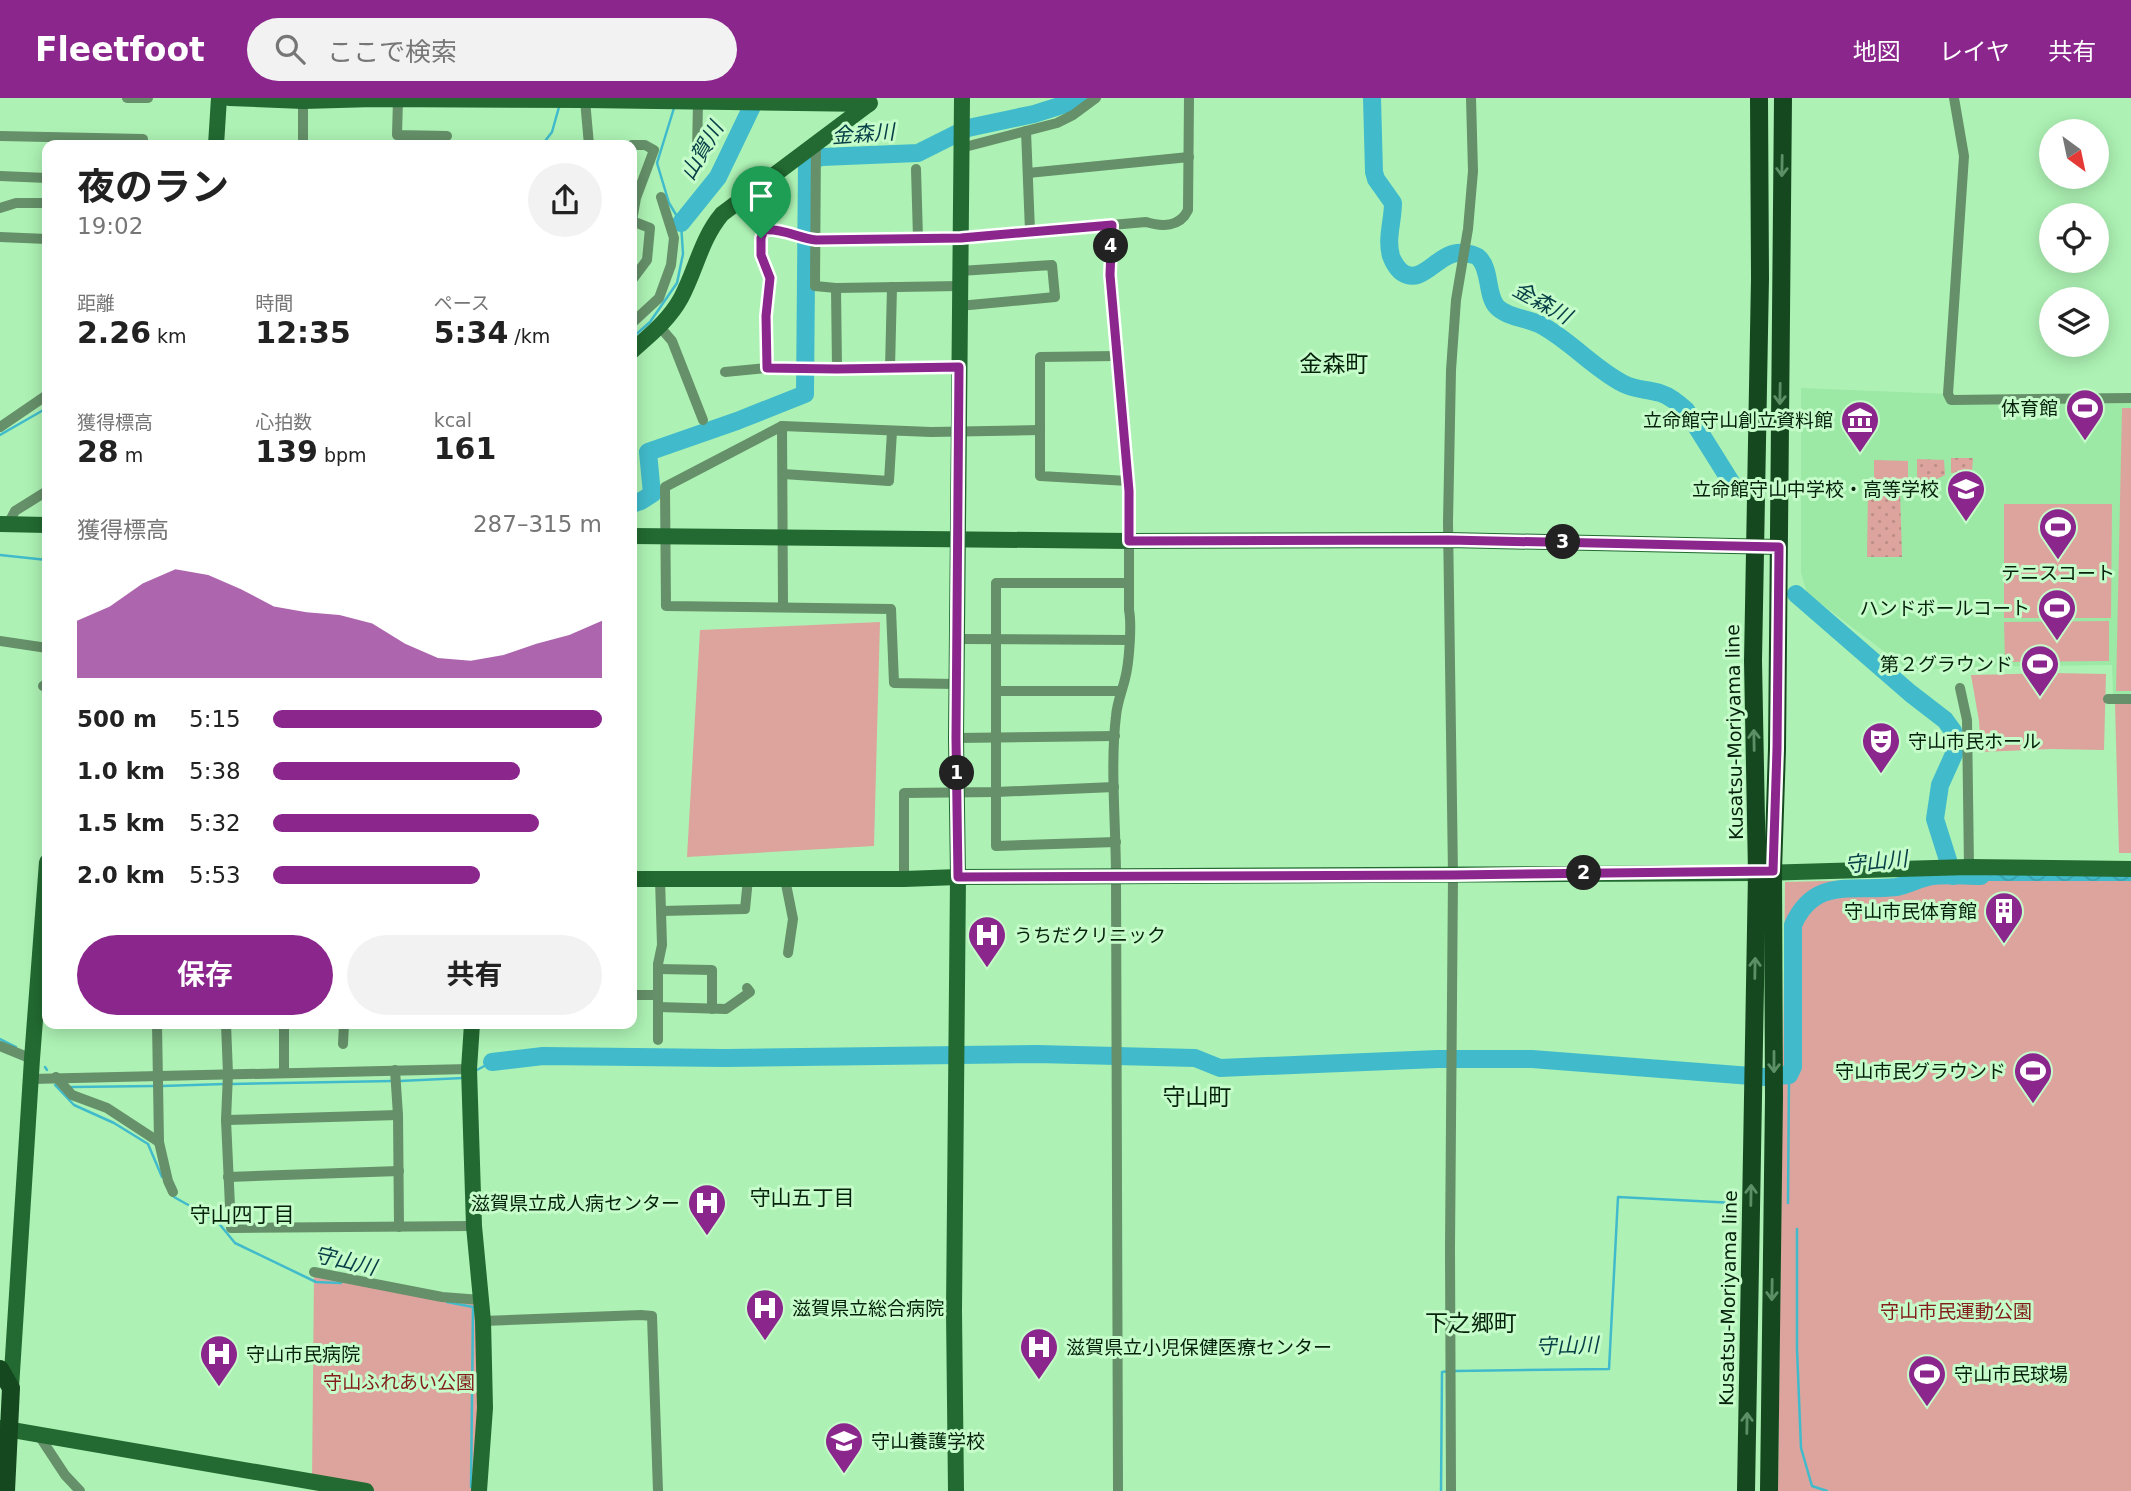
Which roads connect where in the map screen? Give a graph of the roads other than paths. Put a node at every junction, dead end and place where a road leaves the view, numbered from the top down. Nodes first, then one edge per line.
1 (127, 98) edge
2 (132, 98) edge
3 (148, 98) edge
4 (219, 98) edge
5 (229, 98) edge
6 (962, 98) edge
7 (1096, 98) edge
8 (1189, 98) edge
9 (1471, 98) edge
10 (1759, 98) edge
11 (1783, 98) edge
12 (1954, 98) edge
13 (374, 99) edge
14 (398, 99) edge
15 (462, 99) edge
16 (671, 99) edge
17 (720, 99) edge
18 (578, 100) edge
19 (759, 100) edge
20 (303, 101) junction
21 (698, 101) junction
22 (874, 101) edge
23 (1026, 131) junction
24 (0, 136) edge
25 (447, 136) dead end
26 (143, 140) edge
27 (216, 140) edge
28 (303, 140) edge
29 (588, 140) edge
30 (816, 144) junction
31 (637, 145) edge
32 (961, 148) junction
33 (1189, 158) junction
34 (692, 164) dead end
35 (916, 169) dead end
36 (1028, 173) junction
37 (0, 176) edge
38 (42, 178) edge
39 (637, 188) edge
40 (661, 197) dead end
41 (42, 203) edge
42 (0, 208) edge
43 (637, 223) edge
44 (1112, 225) junction
45 (1030, 231) junction
46 (0, 237) edge
47 (918, 238) junction
48 (961, 238) junction
49 (42, 239) edge
50 (816, 240) junction
51 (637, 273) edge
52 (960, 279) junction
53 (892, 287) junction
54 (836, 288) junction
55 (959, 306) junction
56 (637, 318) edge
57 (660, 327) junction
58 (637, 347) edge
59 (1116, 356) junction
60 (959, 367) junction
61 (767, 368) junction
62 (890, 368) junction
63 (837, 369) junction
64 (725, 372) dead end
65 (42, 398) edge
66 (2131, 398) edge
67 (702, 420) dead end
68 (782, 426) junction
69 (0, 427) edge
70 (1040, 430) junction
71 (892, 431) junction
72 (958, 431) junction
73 (783, 474) junction
74 (1128, 481) junction
75 (42, 494) edge
76 (4, 524) edge
77 (42, 525) edge
78 (637, 536) edge
79 (666, 536) junction
80 (784, 538) junction
81 (958, 538) junction
82 (1449, 540) junction
83 (1129, 541) junction
84 (1755, 545) junction
85 (1779, 547) junction
86 (1129, 583) junction
87 (783, 606) junction
88 (958, 639) junction
89 (996, 640) junction
90 (1129, 640) junction
91 (0, 641) edge
92 (42, 647) edge
93 (956, 684) junction
94 (1960, 688) dead end
95 (996, 691) junction
96 (1121, 691) junction
97 (2108, 699) dead end
98 (2131, 699) edge
99 (1115, 736) junction
100 (956, 738) junction
101 (996, 738) junction
102 (1114, 787) junction
103 (996, 792) junction
104 (957, 793) junction
105 (1116, 842) junction
106 (1964, 867) junction
107 (2131, 869) edge
108 (1765, 872) junction
109 (1453, 875) junction
110 (958, 877) junction
111 (1116, 877) junction
112 (637, 879) edge
113 (660, 879) junction
114 (748, 879) junction
115 (785, 879) junction
116 (904, 879) junction
117 (661, 911) junction
118 (42, 948) edge
119 (788, 953) dead end
120 (658, 969) junction
121 (747, 988) dead end
122 (637, 995) edge
123 (658, 995) junction
124 (658, 1007) junction
125 (712, 1009) junction
126 (157, 1029) edge
127 (226, 1029) edge
128 (284, 1029) edge
129 (344, 1029) edge
130 (472, 1029) edge
131 (658, 1040) dead end
132 (343, 1044) dead end
133 (0, 1046) edge
134 (32, 1059) junction
135 (469, 1069) junction
136 (395, 1070) junction
137 (284, 1073) junction
138 (228, 1074) junction
139 (159, 1075) junction
140 (56, 1077) junction
141 (32, 1079) junction
142 (398, 1115) junction
143 (226, 1121) junction
144 (159, 1142) junction
145 (398, 1171) junction
146 (228, 1177) junction
147 (173, 1192) dead end
148 (474, 1226) junction
149 (399, 1227) junction
150 (314, 1272) dead end
151 (481, 1300) junction
152 (954, 1311) junction
153 (852, 1312) dead end
154 (483, 1321) junction
155 (0, 1369) edge
156 (11, 1388) junction
157 (4, 1429) edge
158 (37, 1434) junction
159 (313, 1486) edge
160 (6, 1491) edge
161 (79, 1491) edge
162 (366, 1491) edge
163 (480, 1491) edge
164 (658, 1491) edge
165 (956, 1491) edge
166 (1118, 1491) edge
167 (1451, 1491) edge
168 (1746, 1491) edge
169 (1769, 1491) edge

1 - 2 street
2 - 3 street
4 - 27 street
5 - 20 street
6 - 32 street
7 - 23 street
8 - 33 street
9 - 82 street
10 - 84 main road, Kusatsu-Moriyama line
11 -> 85 main road, Kusatsu-Moriyama line
12 - 66 street
13 - 14 street
13 - 20 street
14 - 15 street
14 - 25 street
15 - 18 street
16 - 18 street
16 - 21 street
17 - 19 street
17 - 21 street
18 - 29 street
19 - 22 street
20 - 28 street
21 - 34 street
22 - 30 street
23 - 32 street
23 - 36 street
24 - 26 street
30 - 50 street
30 - 57 street
31 - 39 street
32 - 48 street
33 - 36 street
33 - 44 street
35 - 47 street
36 - 45 street
37 - 38 street
40 - 56 street
41 - 42 street
43 - 51 street
44 - 45 street
44 - 59 street
45 - 48 street
46 - 49 street
47 - 48 street
47 - 50 street
48 - 52 street
50 - 54 street
50 - 61 street
52 - 53 street
52 - 55 street
52 - 55 street
53 - 54 street
53 - 62 street
54 - 63 street
55 - 60 street
57 - 58 street
57 - 67 street
59 - 70 street
59 - 74 street
60 - 62 street
60 - 72 street
61 - 63 street
61 - 64 street
62 - 63 street
65 - 69 street
68 - 71 street
68 - 73 street
68 - 79 street
70 - 72 street
70 - 74 street
71 - 72 street
71 - 73 street
72 - 81 street
73 - 80 street
74 - 83 street
75 - 76 street
76 - 77 street
78 - 79 street
79 - 80 street
79 - 87 street
80 - 81 street
80 - 87 street
81 - 83 street
81 - 88 street
82 - 83 street
82 - 84 street
82 - 109 street
83 - 86 street
84 - 85 street
108 -> 84 main road, Kusatsu-Moriyama line
85 - 108 main road, Kusatsu-Moriyama line
86 - 89 street
86 - 90 street
87 - 93 street
88 - 89 street
88 - 93 street
89 - 90 street
89 - 95 street
90 - 96 street
91 - 92 street
93 - 100 street
94 - 106 street
95 - 96 street
95 - 101 street
96 - 99 street
97 - 98 street
99 - 101 street
99 - 102 street
100 - 101 street
100 - 104 street
101 - 103 street
102 - 103 street
102 - 105 street
103 - 104 street
103 - 105 street
104 - 110 street
104 - 116 street
105 - 111 street
106 - 107 street
106 - 108 street
108 - 109 street
168 -> 108 main road, Kusatsu-Moriyama line
108 -> 169 main road, Kusatsu-Moriyama line
109 - 111 street
109 - 167 street
110 - 111 street
110 - 116 street
110 - 152 street
111 - 166 street
112 - 113 street
113 - 114 street
113 - 117 street
114 - 115 street
114 - 117 street
115 - 116 street
115 - 119 street
117 - 120 street
118 - 134 street
120 - 123 street
120 - 125 street
121 - 125 street
122 - 123 street
123 - 124 street
124 - 125 street
124 - 131 street
126 - 139 street
127 - 138 street
128 - 137 street
129 - 132 street
130 - 135 street
133 - 134 street
134 - 141 street
135 - 136 street
135 - 148 street
136 - 137 street
136 - 142 street
137 - 138 street
138 - 139 street
138 - 143 street
139 - 140 street
139 - 144 street
140 - 141 street
140 - 144 street
141 - 156 street
142 - 143 street
142 - 145 street
143 - 146 street
144 - 147 street
145 - 146 street
145 - 149 street
146 - 149 street
148 - 149 street
148 - 151 street
150 - 151 street
151 - 154 street
152 - 153 street
152 - 165 street
154 - 163 street
154 - 164 street
155 - 156 main road
156 - 157 main road
157 - 158 street
157 - 160 main road
158 - 159 street
158 - 161 street
159 - 162 street

